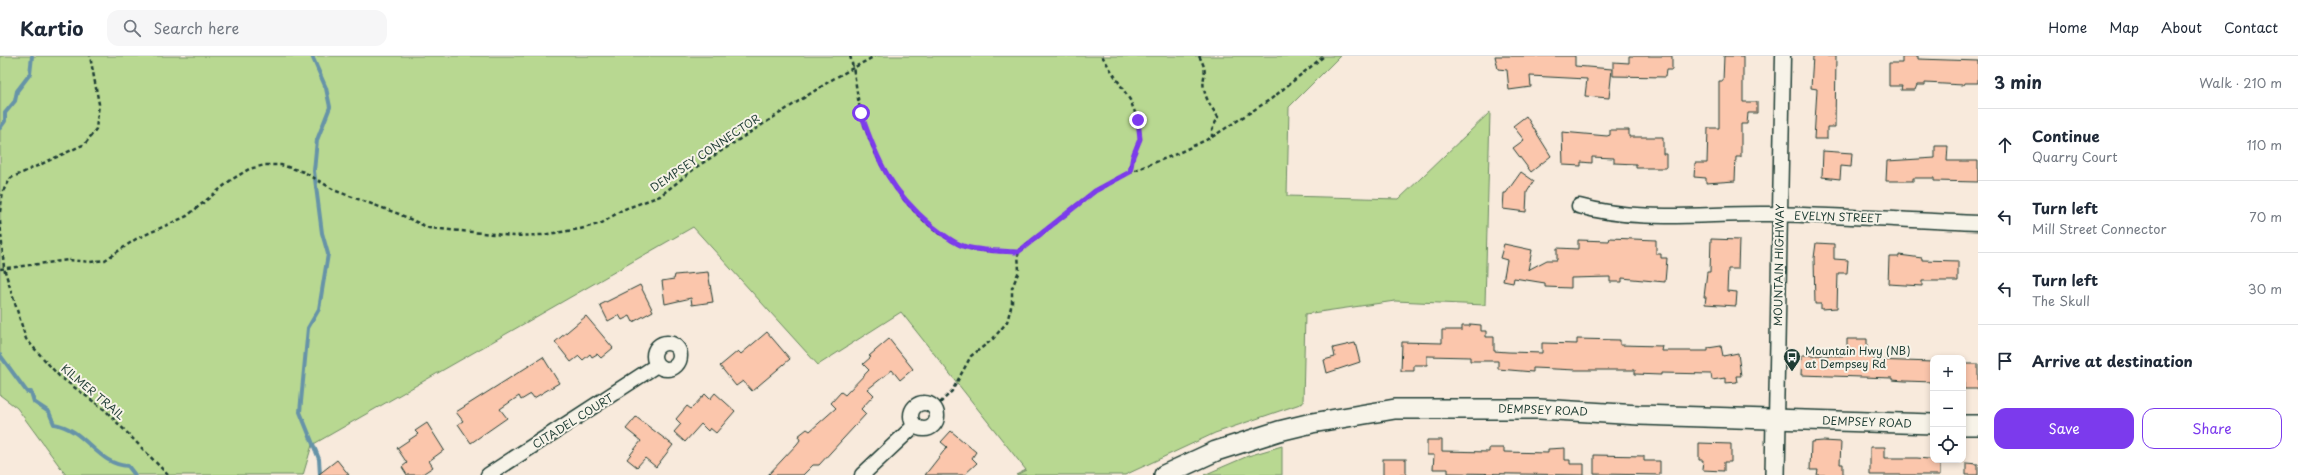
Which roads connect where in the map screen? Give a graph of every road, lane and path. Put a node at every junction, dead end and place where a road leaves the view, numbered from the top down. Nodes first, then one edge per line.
1 (90, 56) edge
2 (850, 56) edge
3 (875, 56) edge
4 (1102, 56) edge
5 (1199, 56) edge
6 (1324, 56) edge
7 (1783, 56) edge
8 (854, 67) junction
9 (1212, 137) junction
10 (1130, 172) junction
11 (1578, 206) dead end
12 (0, 212) edge
13 (1780, 215) junction
14 (0, 221) edge
15 (1978, 223) edge
16 (1018, 252) junction
17 (4, 268) junction
18 (0, 269) edge
19 (657, 365) dead end
20 (935, 408) junction
21 (1776, 420) junction
22 (1930, 424) edge
23 (915, 425) junction
24 (1966, 425) edge
25 (1978, 425) edge
26 (168, 475) edge
27 (488, 475) edge
28 (862, 475) edge
29 (1164, 475) edge
30 (1775, 475) edge

1 - 12 path
2 - 8 path
3 - 8 path, DEMPSEY CONNECTOR
4 - 10 path
5 - 9 path
6 - 9 path
7 - 13 street, MOUNTAIN HIGHWAY
8 - 16 path
8 - 17 path, DEMPSEY CONNECTOR
9 - 10 path
10 - 16 path
11 - 13 street, EVELYN STREET
13 - 15 street, EVELYN STREET
13 - 21 street, MOUNTAIN HIGHWAY
14 - 17 path, KILMER TRAIL
16 - 20 path
17 - 18 path, DEMPSEY CONNECTOR
17 - 26 path, KILMER TRAIL
19 - 27 street, CITADEL COURT
20 - 23 street
20 - 23 street
21 - 22 street, DEMPSEY ROAD
21 - 29 street, DEMPSEY ROAD
21 - 30 street, MOUNTAIN HIGHWAY
23 - 28 street
24 - 25 street

